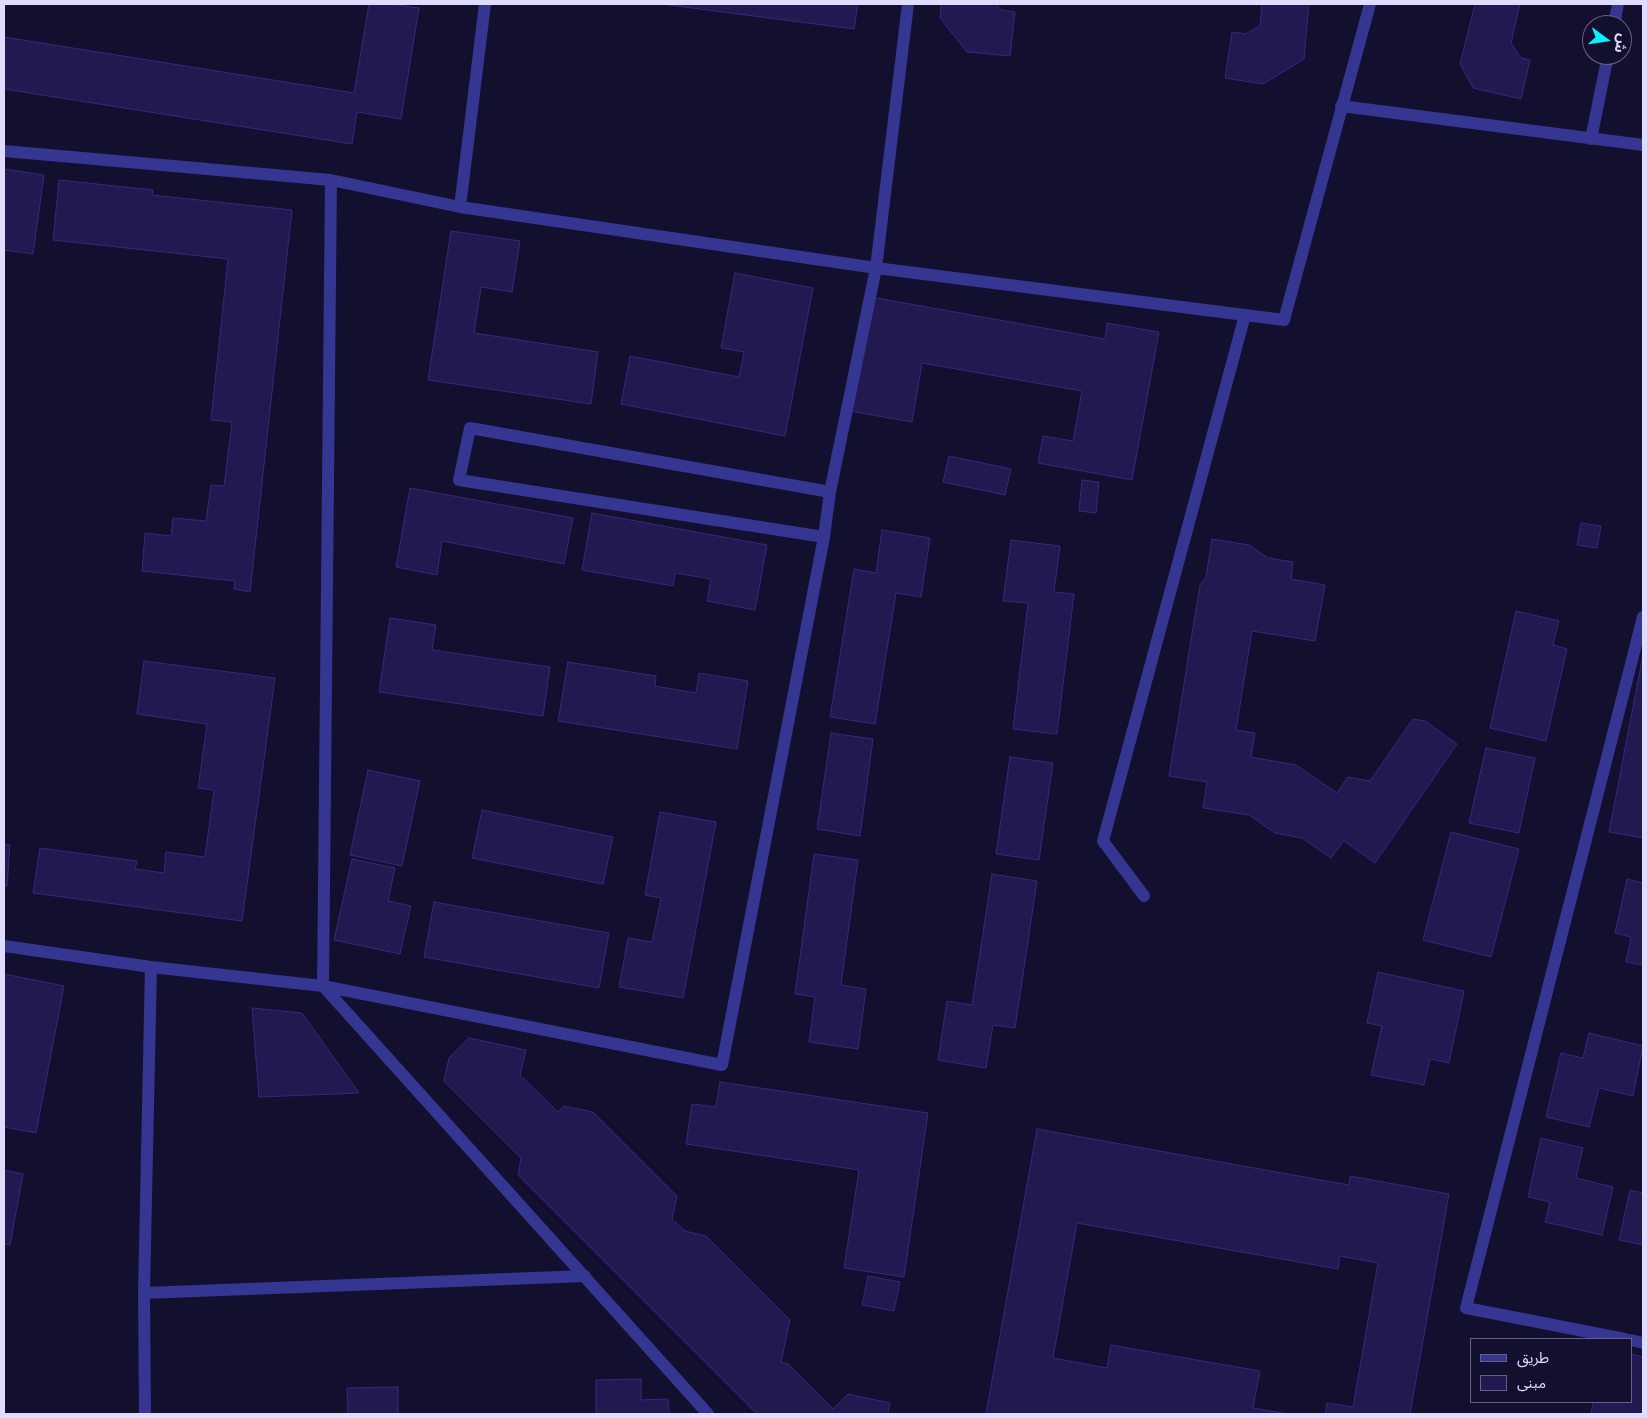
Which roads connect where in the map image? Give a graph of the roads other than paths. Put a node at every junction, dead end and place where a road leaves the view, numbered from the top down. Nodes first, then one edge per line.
1 (485, 4) edge
2 (908, 4) edge
3 (1370, 4) edge
4 (1606, 65) edge
5 (1341, 106) junction
6 (1591, 139) junction
7 (1643, 145) edge
8 (4, 151) edge
9 (332, 180) junction
10 (460, 207) junction
11 (876, 268) junction
12 (1245, 315) junction
13 (830, 492) junction
14 (824, 537) junction
15 (1643, 617) edge
16 (1144, 896) dead end
17 (4, 946) edge
18 (151, 967) junction
19 (323, 986) junction
20 (585, 1276) junction
21 (144, 1293) junction
22 (1620, 1338) edge
23 (145, 1414) edge
24 (708, 1414) edge

1 - 10 street
2 - 11 street
3 - 5 street
4 - 6 street
5 - 6 street
5 - 12 street
6 - 7 street
8 - 9 street
9 - 10 street
9 - 19 street
10 - 11 street
11 - 12 street
11 - 13 street
12 - 16 street
13 - 14 street
13 - 14 street
14 - 19 street
15 - 22 street
17 - 18 street
18 - 19 street
18 - 21 street
19 - 20 street
20 - 21 street
20 - 24 street
21 - 23 street

